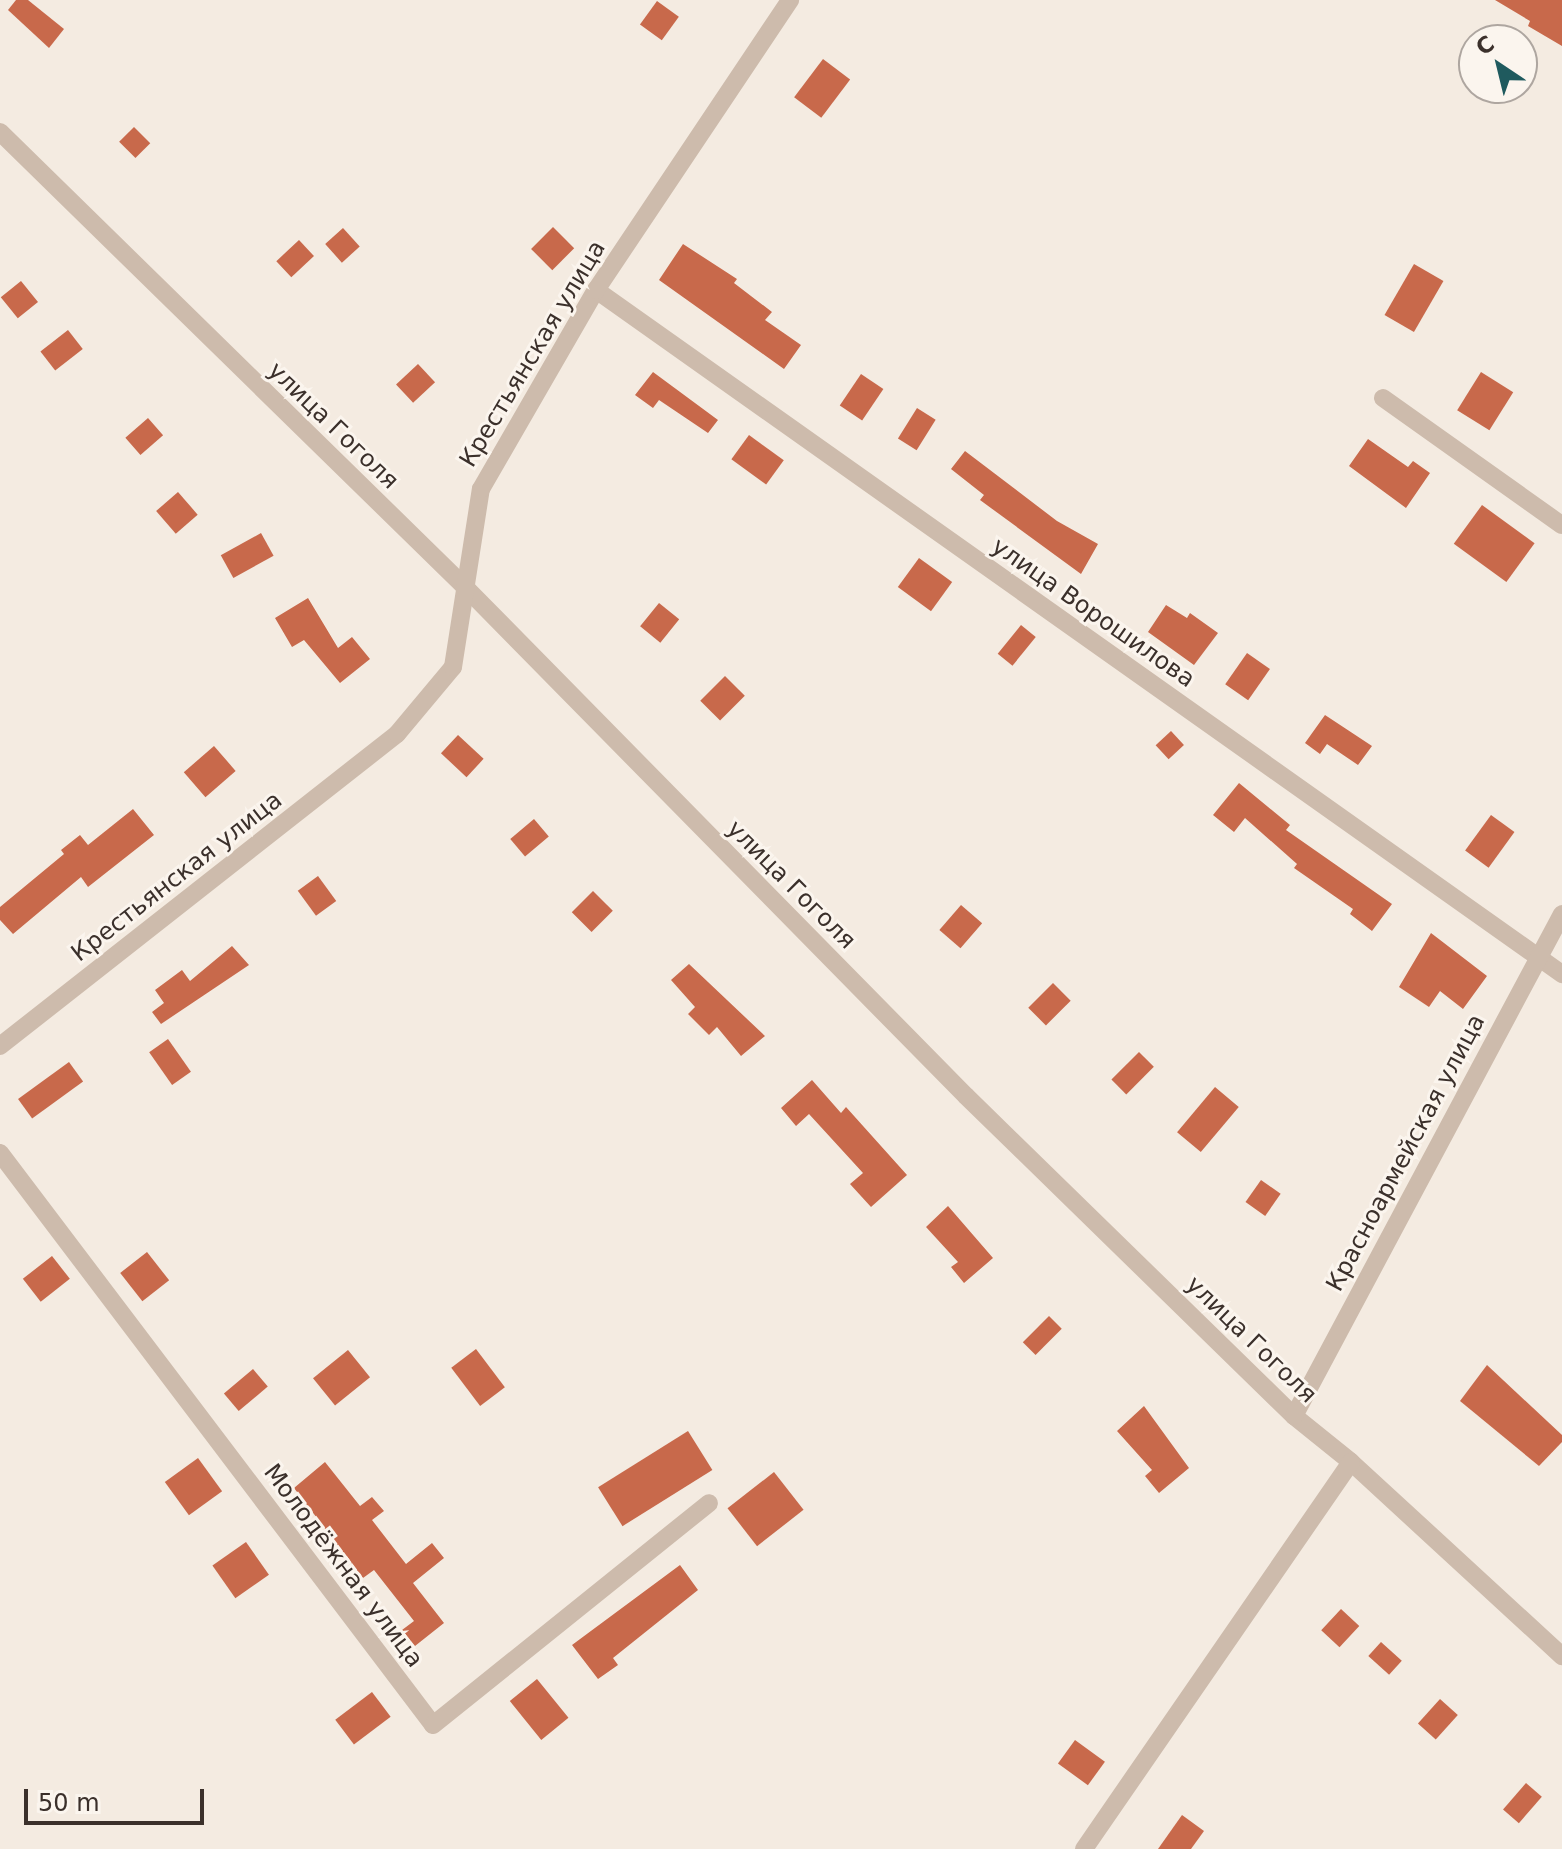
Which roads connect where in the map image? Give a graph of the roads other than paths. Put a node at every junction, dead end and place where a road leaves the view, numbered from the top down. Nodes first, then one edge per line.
1 (790, 0) edge
2 (0, 132) edge
3 (596, 290) junction
4 (1383, 398) dead end
5 (1562, 525) edge
6 (468, 590) junction
7 (1562, 914) edge
8 (1537, 957) junction
9 (1562, 974) edge
10 (0, 1046) edge
11 (0, 1153) edge
12 (1294, 1416) junction
13 (1351, 1462) junction
14 (709, 1503) dead end
15 (1562, 1656) edge
16 (1084, 1849) edge

1 - 3 street, Крестьянская улица
2 - 6 street, улица Гоголя
3 - 6 street, Крестьянская улица
3 - 8 street, улица Ворошилова
4 - 5 street
6 - 10 street, Крестьянская улица
6 - 12 street, улица Гоголя
7 - 8 street, Красноармейская улица
8 - 9 street, улица Ворошилова
8 - 12 street, Красноармейская улица
11 - 14 street, Молодёжная улица
12 - 13 street, улица Гоголя
13 - 15 street, улица Гоголя
13 - 16 street

